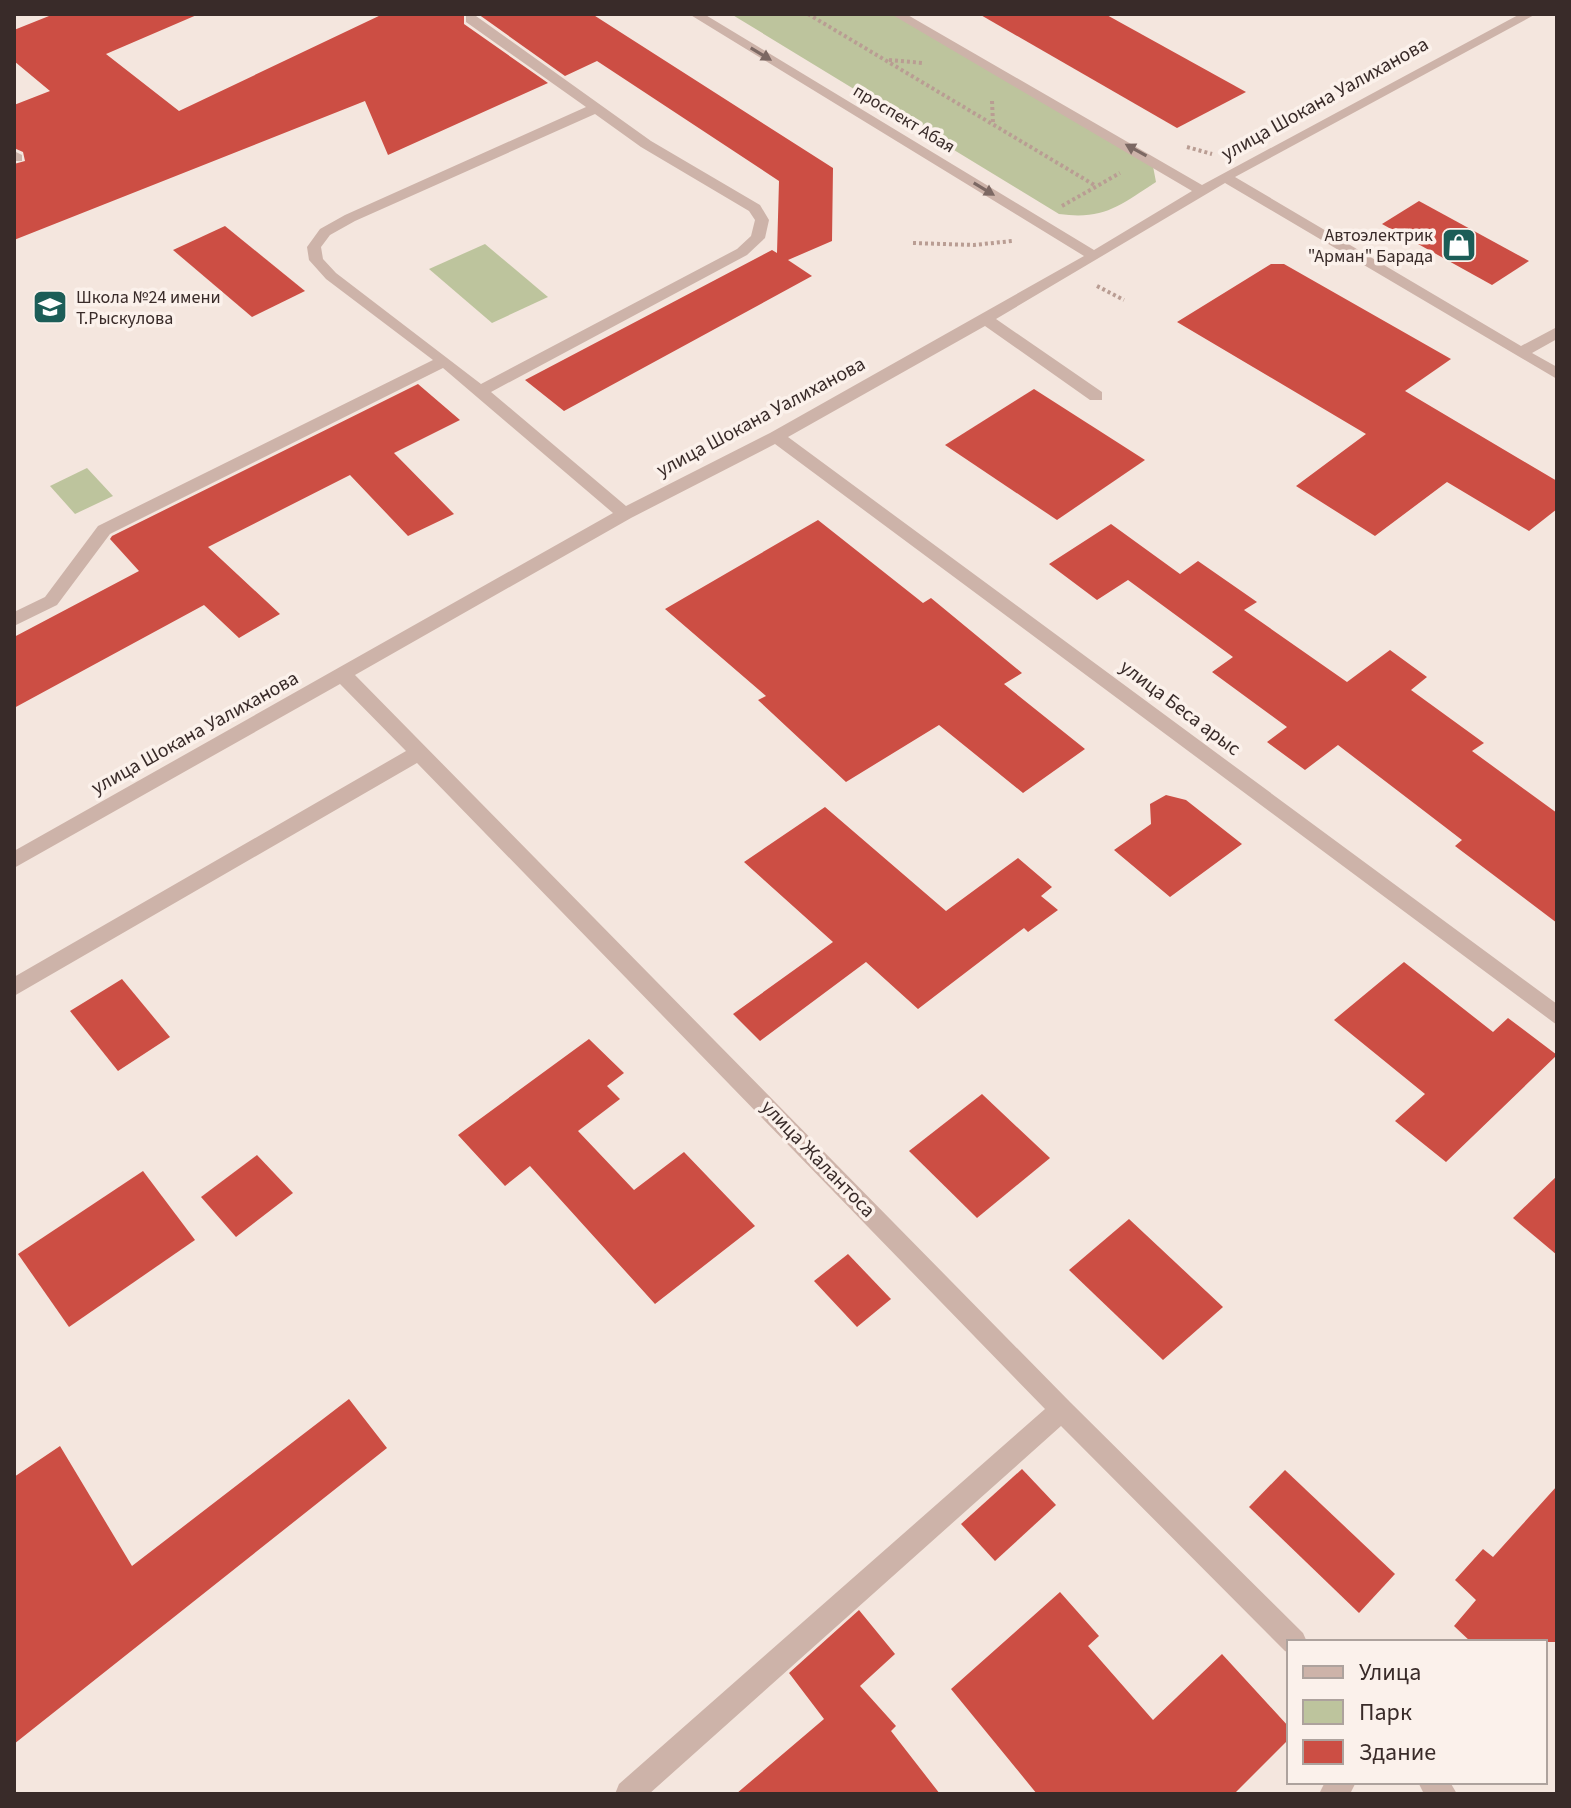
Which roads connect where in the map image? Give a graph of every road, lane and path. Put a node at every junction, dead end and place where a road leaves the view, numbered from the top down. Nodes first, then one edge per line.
1 (484, 14) edge
2 (695, 14) edge
3 (808, 14) edge
4 (897, 14) edge
5 (1530, 14) edge
6 (594, 109) junction
7 (1148, 157) junction
8 (1226, 178) junction
9 (1096, 186) junction
10 (1202, 191) junction
11 (1037, 221) junction
12 (1013, 241) dead end
13 (913, 243) dead end
14 (1094, 256) junction
15 (984, 318) junction
16 (1557, 332) edge
17 (1522, 352) junction
18 (444, 361) junction
19 (1557, 374) edge
20 (479, 392) junction
21 (1096, 396) dead end
22 (776, 437) junction
23 (625, 514) junction
24 (14, 620) edge
25 (343, 675) junction
26 (420, 752) junction
27 (14, 860) edge
28 (14, 987) edge
29 (1557, 1016) edge
30 (1062, 1410) junction
31 (1292, 1640) edge
32 (629, 1794) edge

1 - 6 street
2 -> 11 street, проспект Абая
3 - 9 path
7 -> 4 street
5 - 8 street, улица Шокана Уалиханова
6 - 18 street
6 - 20 street
7 - 9 path
7 - 10 street
8 - 10 street, улица Шокана Уалиханова
8 - 17 street
9 - 11 path
10 - 14 street, улица Шокана Уалиханова
11 - 14 street, проспект Абая
12 - 13 path
14 - 15 street, улица Шокана Уалиханова
15 - 21 street
15 - 22 street, улица Шокана Уалиханова
16 - 17 street
17 - 19 street
18 - 20 street
18 - 24 street
20 - 23 street
22 - 23 street, улица Шокана Уалиханова
22 - 29 street, улица Беса арыс
23 - 25 street, улица Шокана Уалиханова
25 - 26 street, улица Жалантоса
25 - 27 street, улица Шокана Уалиханова
26 - 28 street
26 - 30 street, улица Жалантоса
30 - 31 street, улица Жалантоса
30 - 32 street

